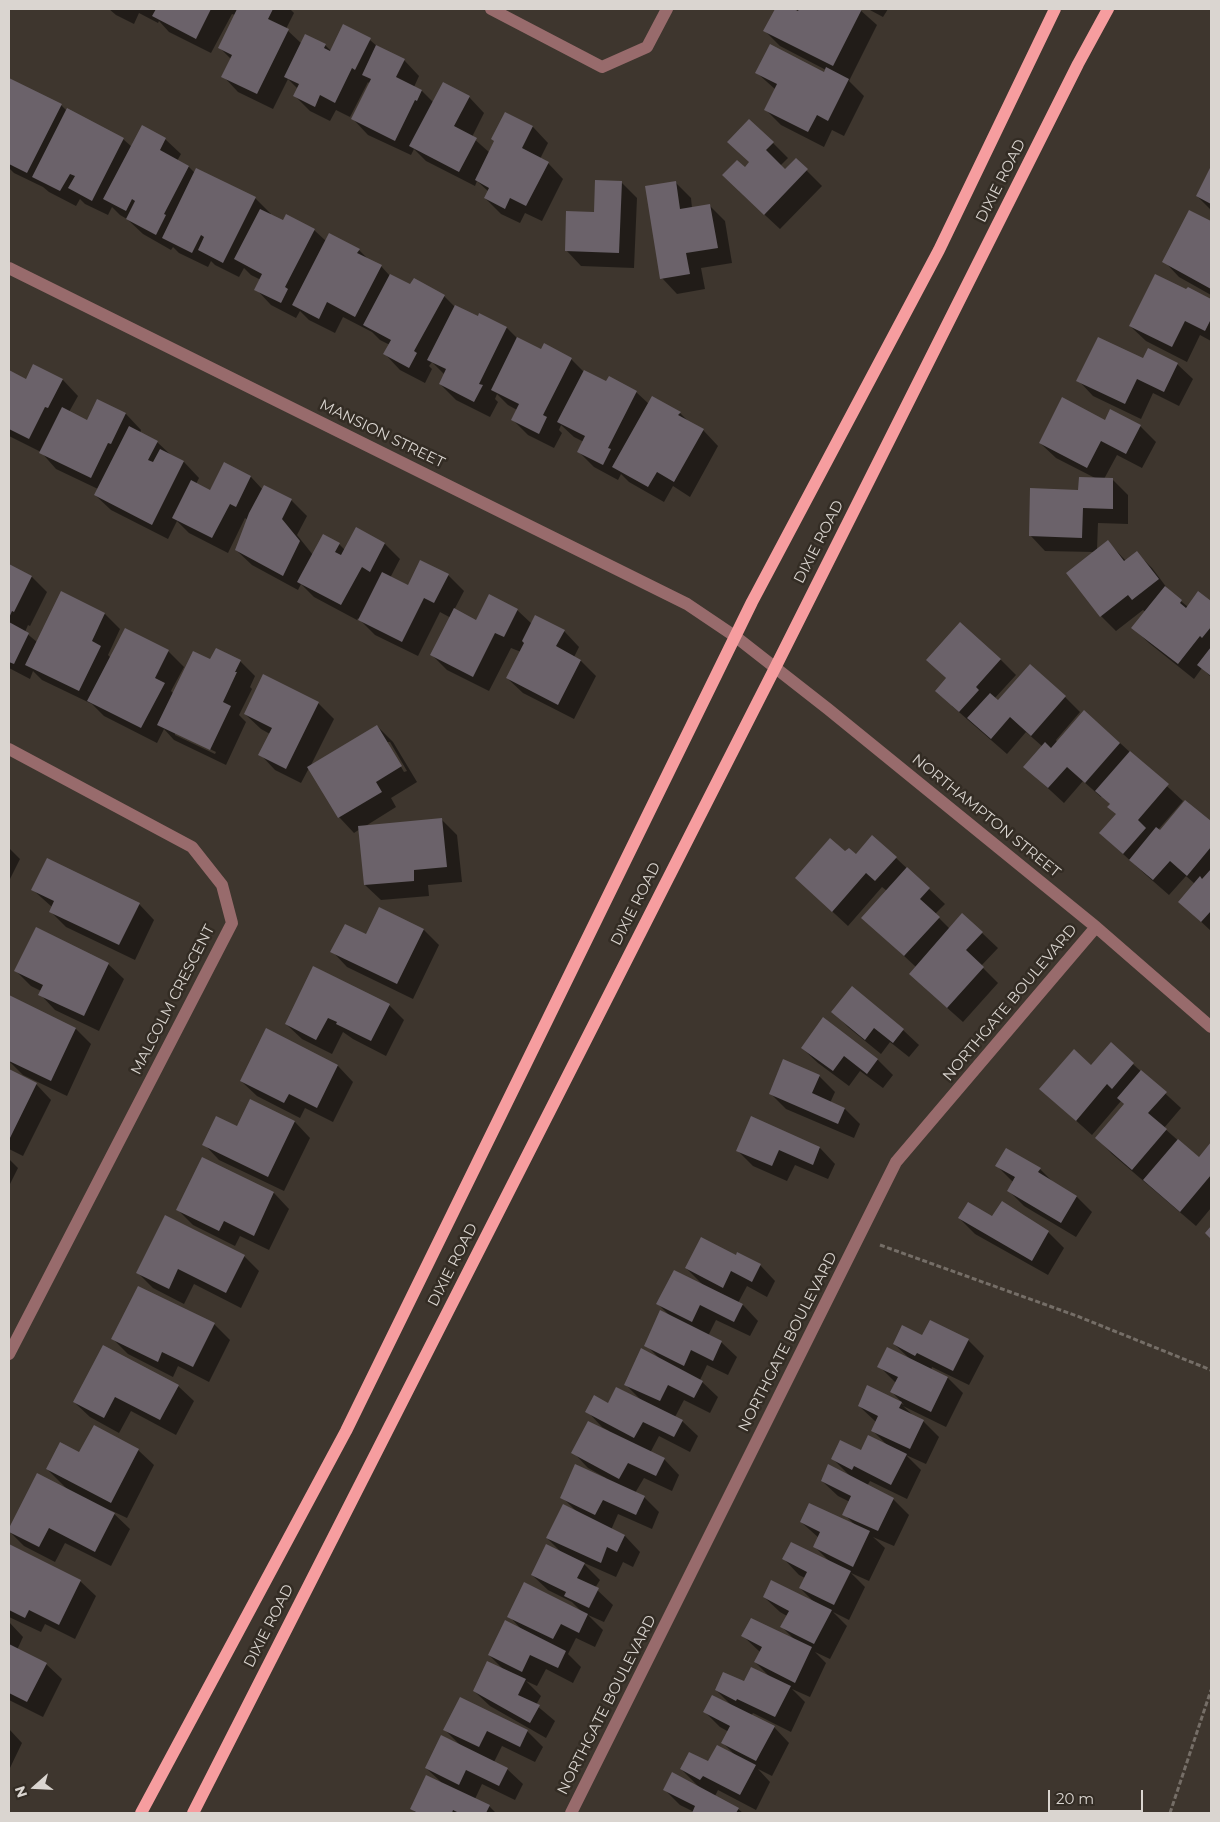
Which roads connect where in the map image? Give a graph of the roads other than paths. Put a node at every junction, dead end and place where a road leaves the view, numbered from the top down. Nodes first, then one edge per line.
1 (491, 9) edge
2 (667, 9) edge
3 (1055, 9) edge
4 (1108, 9) edge
5 (9, 268) edge
6 (736, 637) junction
7 (776, 666) junction
8 (9, 749) edge
9 (1096, 927) junction
10 (1211, 1027) edge
11 (9, 1354) edge
12 (141, 1813) edge
13 (193, 1813) edge
14 (571, 1813) edge

1 - 2 street
3 - 6 main road, DIXIE ROAD
4 - 7 main road, DIXIE ROAD
5 - 6 street, MANSION STREET
6 - 7 street, NORTHAMPTON STREET
6 - 12 main road, DIXIE ROAD
7 - 9 street, NORTHAMPTON STREET
7 - 13 main road, DIXIE ROAD
8 - 11 street, MALCOLM CRESCENT
9 - 10 street, NORTHAMPTON STREET
9 - 14 street, NORTHGATE BOULEVARD

